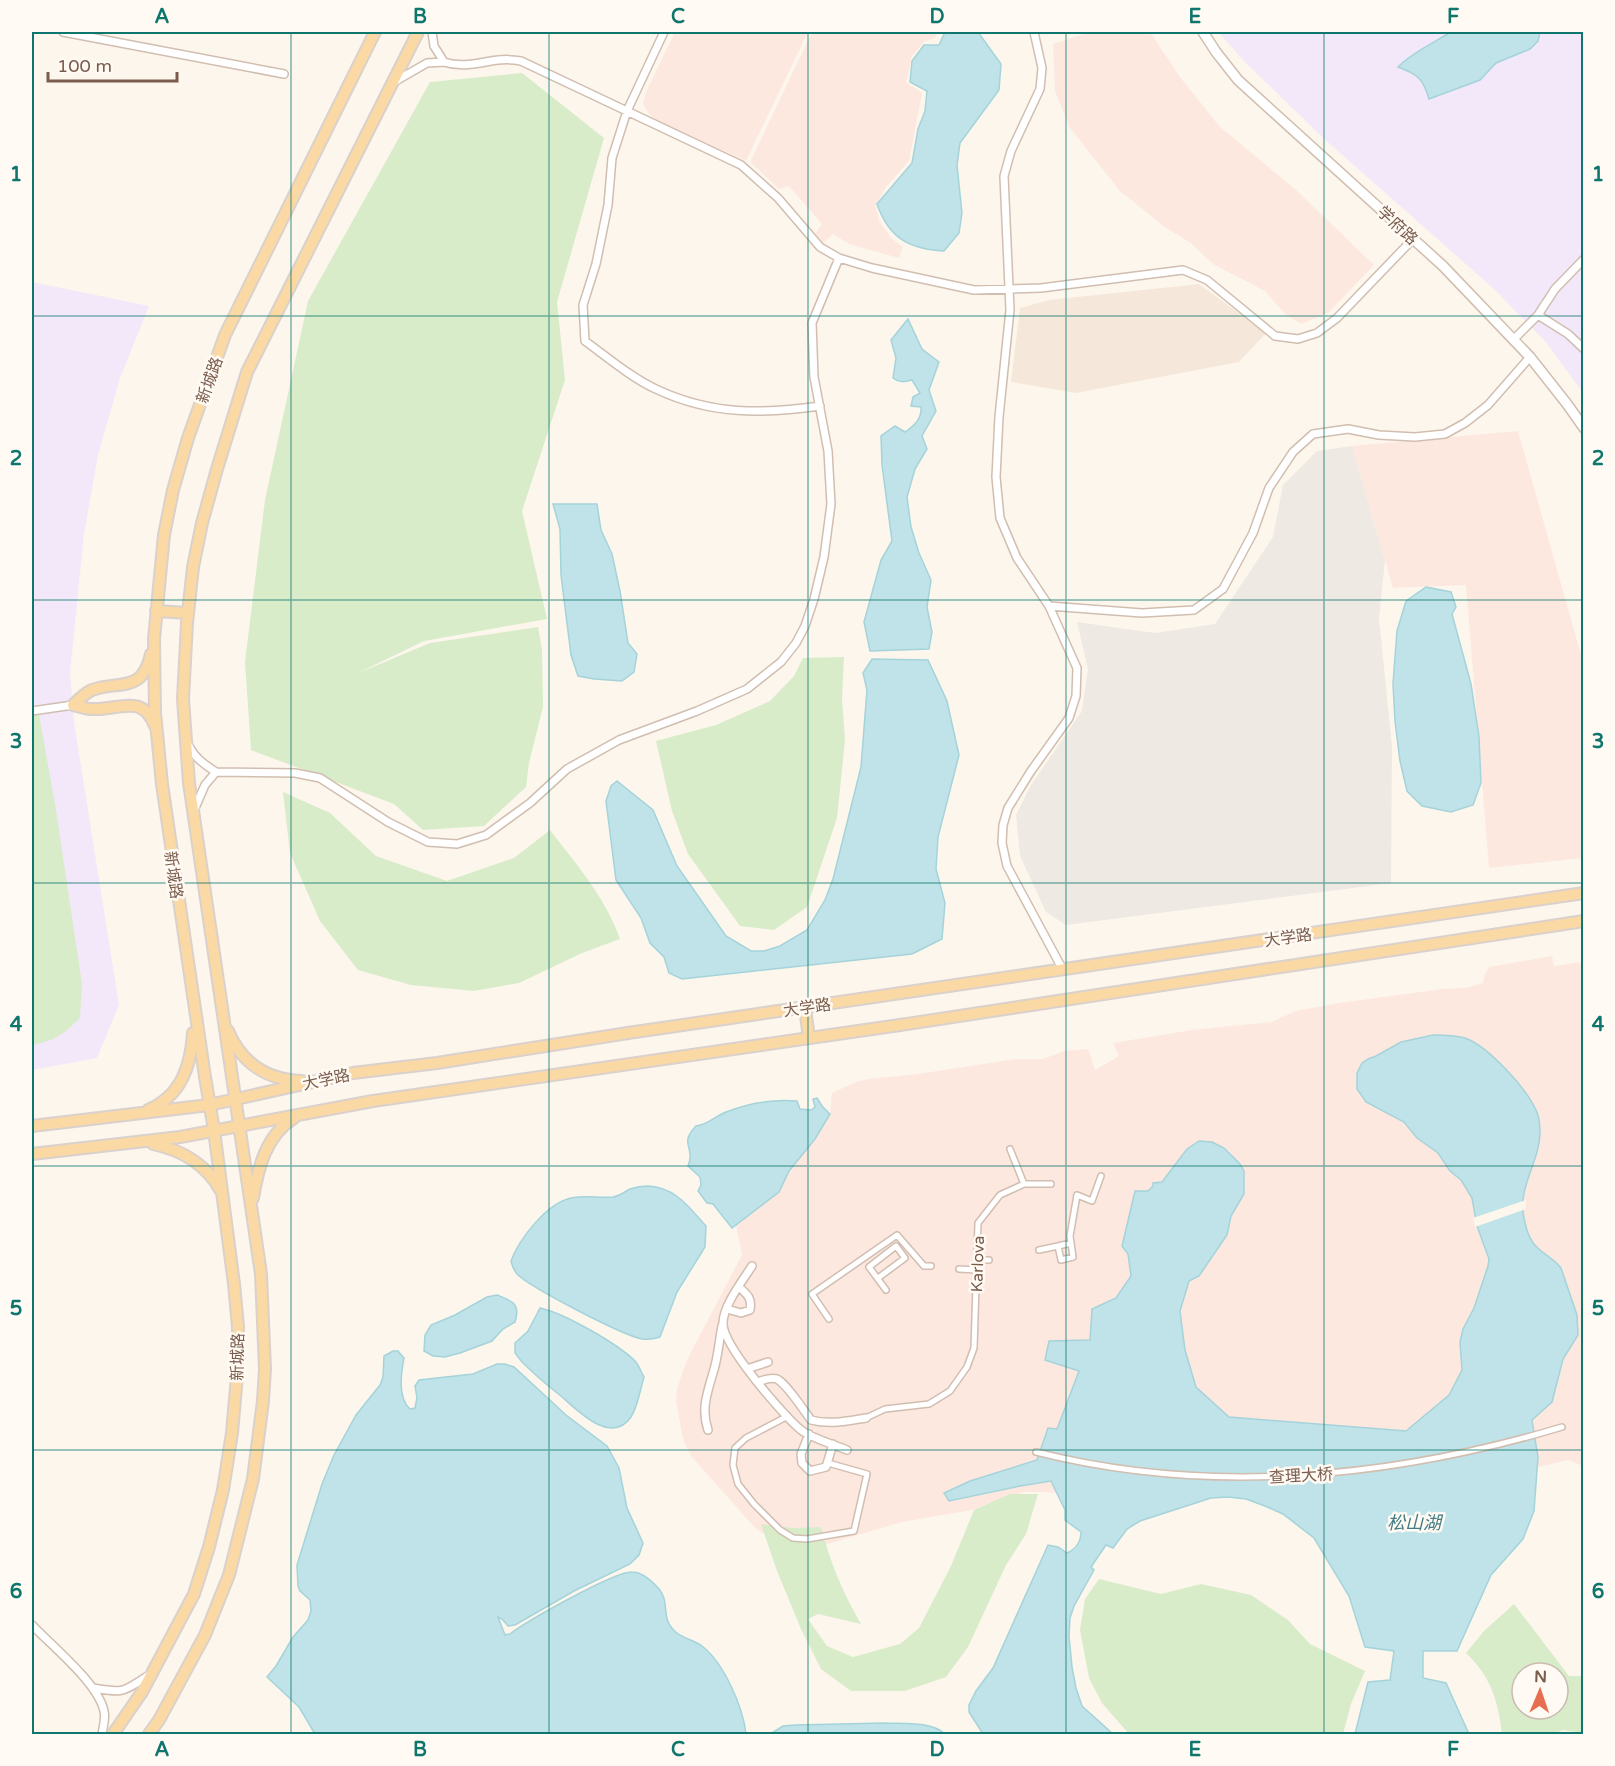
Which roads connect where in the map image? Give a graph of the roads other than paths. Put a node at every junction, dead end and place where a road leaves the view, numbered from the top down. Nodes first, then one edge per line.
1 (63, 32) edge
2 (375, 32) edge
3 (418, 32) edge
4 (432, 32) edge
5 (664, 32) edge
6 (1037, 32) edge
7 (1203, 32) edge
8 (444, 62) junction
9 (284, 74) dead end
10 (392, 83) junction
11 (627, 111) junction
12 (1413, 239) junction
13 (839, 258) junction
14 (1584, 259) edge
15 (1008, 290) junction
16 (1538, 315) junction
17 (1513, 340) junction
18 (1584, 349) edge
19 (1530, 357) junction
20 (820, 406) junction
21 (1584, 428) edge
22 (1049, 606) junction
23 (156, 611) junction
24 (188, 614) junction
25 (154, 639) junction
26 (73, 705) junction
27 (32, 711) edge
28 (157, 730) junction
29 (185, 739) junction
30 (216, 772) junction
31 (193, 816) junction
32 (1584, 893) edge
33 (1584, 921) edge
34 (1063, 970) junction
35 (805, 1008) junction
36 (194, 1009) junction
37 (223, 1013) junction
38 (809, 1038) junction
39 (321, 1080) junction
40 (236, 1100) junction
41 (209, 1105) junction
42 (142, 1113) junction
43 (305, 1113) junction
44 (32, 1126) edge
45 (240, 1126) junction
46 (214, 1130) junction
47 (137, 1142) junction
48 (1010, 1149) dead end
49 (32, 1154) edge
50 (1101, 1176) dead end
51 (1024, 1184) junction
52 (1051, 1184) dead end
53 (223, 1196) junction
54 (252, 1210) junction
55 (1071, 1243) junction
56 (1058, 1246) junction
57 (911, 1249) junction
58 (1040, 1250) dead end
59 (903, 1255) junction
60 (977, 1260) junction
61 (990, 1260) dead end
62 (752, 1266) dead end
63 (931, 1266) dead end
64 (959, 1269) dead end
65 (977, 1270) junction
66 (878, 1278) junction
67 (739, 1287) junction
68 (886, 1290) dead end
69 (727, 1309) junction
70 (829, 1319) dead end
71 (723, 1323) junction
72 (768, 1362) dead end
73 (747, 1369) junction
74 (758, 1382) junction
75 (788, 1416) junction
76 (866, 1418) joint
77 (1562, 1427) dead end
78 (708, 1430) dead end
79 (809, 1434) junction
80 (833, 1444) junction
81 (847, 1450) dead end
82 (1036, 1452) dead end
83 (828, 1463) junction
84 (32, 1625) edge
85 (153, 1672) junction
86 (93, 1688) junction
87 (102, 1734) edge
88 (113, 1734) edge
89 (149, 1734) edge

1 - 9 street
2 - 23 main road, 新城路
3 - 10 main road, 新城路
4 - 8 street
5 - 11 street
6 - 15 street
7 - 12 street, 学府路
8 - 10 street
8 - 11 street
10 - 24 main road, 新城路
11 - 13 street
11 - 20 street
12 - 15 street
12 - 17 street, 学府路
13 - 15 street
13 - 20 street
14 - 16 street
15 - 22 street
16 - 17 street
16 - 18 street
17 - 19 street, 学府路
19 - 21 street, 学府路
19 - 22 street
20 - 30 street
22 - 34 street
23 - 24 main road
23 - 25 main road, 新城路
24 - 29 main road, 新城路
25 - 26 main road
25 - 28 main road, 新城路
26 - 27 street
26 - 28 main road
28 - 36 main road, 新城路
29 - 30 street
29 - 31 main road, 新城路
30 - 31 street
31 - 37 main road, 新城路
32 - 34 main road, 大学路
33 - 38 main road, 大学路
34 - 35 main road, 大学路
35 - 38 main road
35 - 39 main road, 大学路
36 - 41 main road, 新城路
36 - 42 main road
37 - 39 main road
37 - 40 main road, 新城路
38 - 43 main road, 大学路
39 - 40 main road, 大学路
40 - 41 main road, 大学路
40 - 45 main road, 新城路
41 - 42 main road, 大学路
41 - 46 main road, 新城路
42 - 44 main road, 大学路
43 - 45 main road, 大学路
43 - 54 main road
45 - 46 main road, 大学路
45 - 54 main road, 新城路
46 - 47 main road, 大学路
46 - 53 main road, 新城路
47 - 49 main road, 大学路
47 - 53 main road
48 - 51 street
50 - 55 street
51 - 52 street
51 - 60 street, Karlova
53 - 85 main road, 新城路
54 - 89 main road, 新城路
55 - 56 street
55 - 56 street
56 - 58 street
57 - 59 street
57 - 63 street
57 - 70 street
59 - 66 street
59 - 66 street
60 - 61 street
60 - 65 street, Karlova
62 - 67 street
64 - 65 street
65 - 76 street, Karlova
66 - 68 street
67 - 69 street
67 - 69 street
69 - 71 street
71 - 73 street
71 - 78 street
72 - 73 street
73 - 74 street
74 - 75 street
74 - 76 street
75 - 79 street
75 - 83 street
77 - 82 street, 查理大桥
79 - 80 street
79 - 83 street
80 - 81 street
80 - 83 street
84 - 86 street
85 - 86 street
85 - 88 main road, 新城路
86 - 87 street

